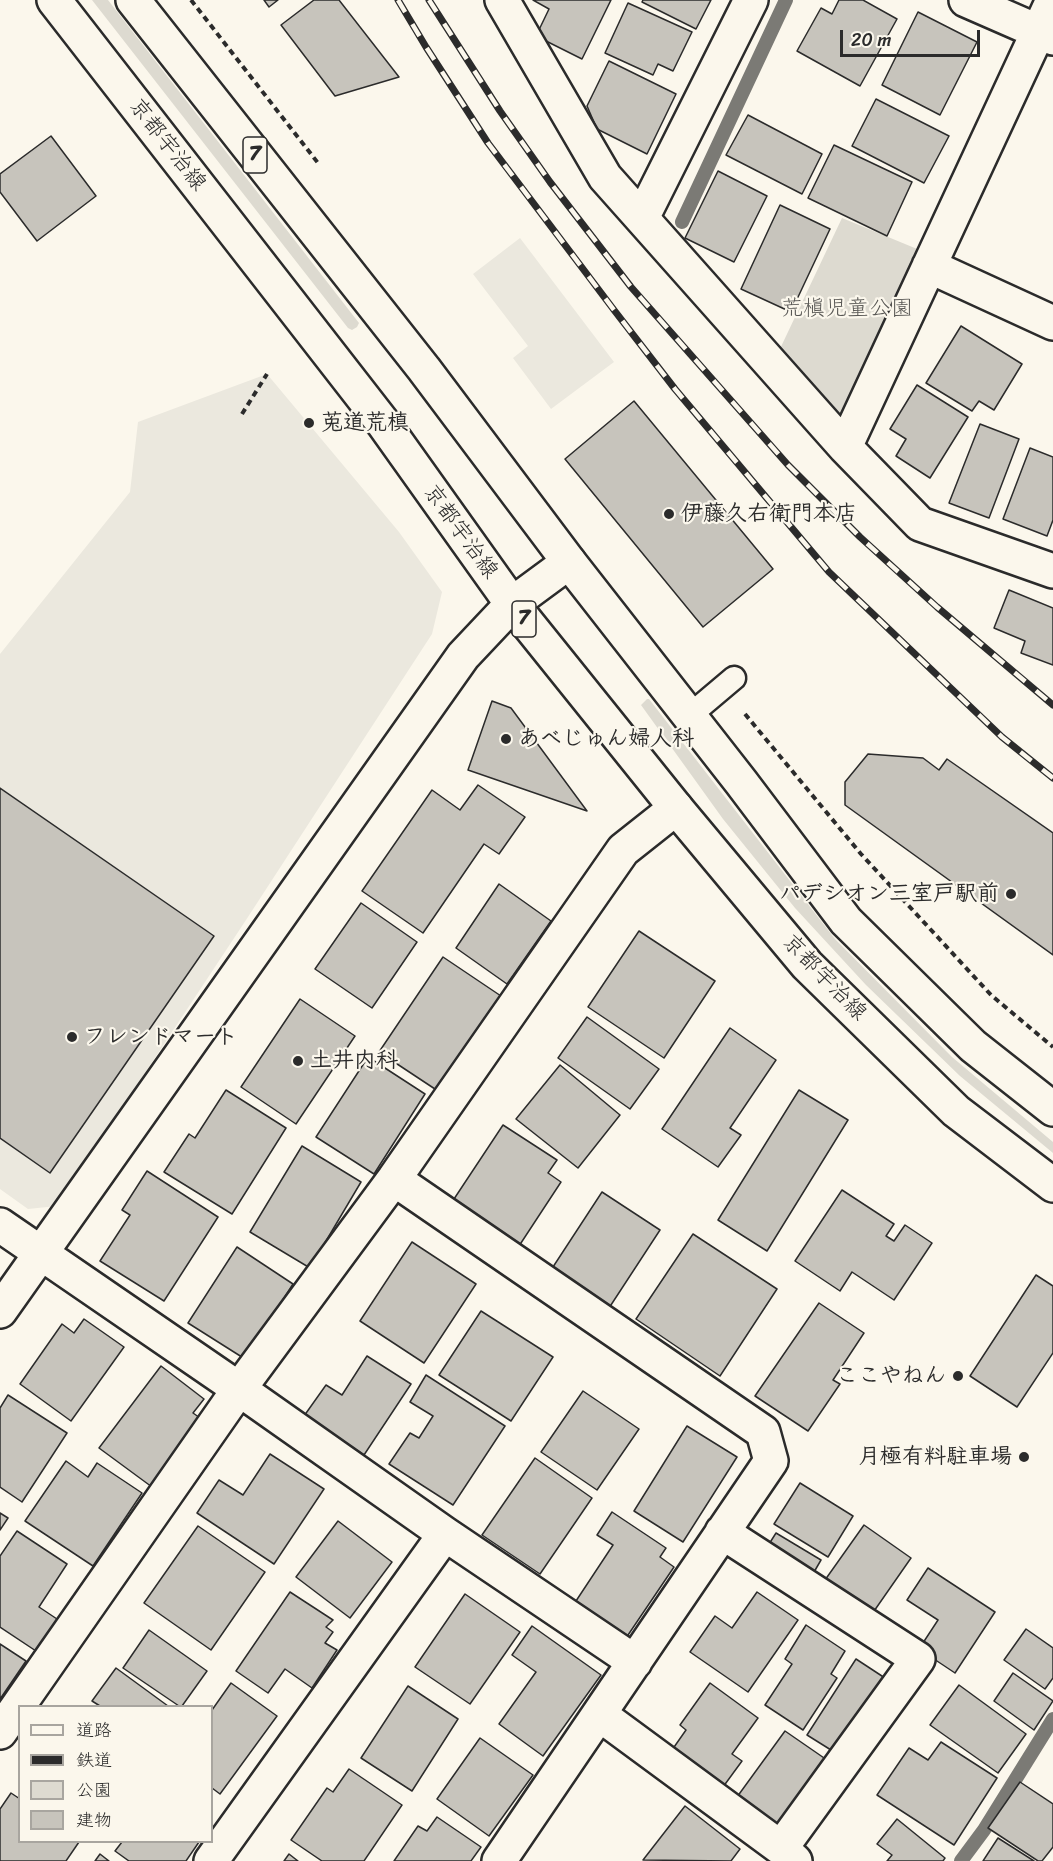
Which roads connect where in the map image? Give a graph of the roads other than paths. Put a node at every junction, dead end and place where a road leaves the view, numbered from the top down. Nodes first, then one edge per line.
1 (54, 0) edge
2 (134, 0) edge
3 (502, 0) edge
4 (751, 0) edge
5 (966, 0) edge
6 (1053, 0) edge
7 (1046, 35) edge
8 (642, 218) junction
9 (929, 266) junction
10 (1053, 323) edge
11 (845, 447) junction
12 (569, 562) junction
13 (1053, 571) edge
14 (512, 604) junction
15 (729, 682) road end
16 (689, 716) junction
17 (675, 808) junction
18 (1053, 1109) edge
19 (394, 1179) junction
20 (1053, 1185) edge
21 (0, 1225) edge
22 (41, 1253) junction
23 (0, 1311) edge
24 (239, 1389) junction
25 (722, 1532) junction
26 (445, 1534) junction
27 (635, 1662) junction
28 (19, 1705) edge
29 (18, 1706) edge
30 (599, 1714) junction
31 (0, 1732) edge
32 (788, 1854) edge
33 (211, 1861) edge
34 (499, 1861) edge

1 - 14 street, 京都宇治線 / 7
2 - 12 street, 7
3 - 8 street
4 - 8 street
5 - 7 street
6 - 7 street
7 - 9 street
8 - 11 street
9 - 10 street
9 - 11 street
11 - 13 street
12 - 14 street
12 - 16 street, 7
14 - 17 street, 京都宇治線 / 7
14 - 22 street
15 - 16 lane
16 - 18 street, 7
17 - 19 street
17 - 20 street, 京都宇治線 / 7
19 - 24 street
19 - 25 street
21 - 22 street
22 - 23 street
22 - 24 street
24 - 26 street
24 - 28 street
25 - 27 street
25 - 32 street
26 - 27 street
26 - 33 street
27 - 30 street
29 - 31 street
30 - 32 street
30 - 34 street

